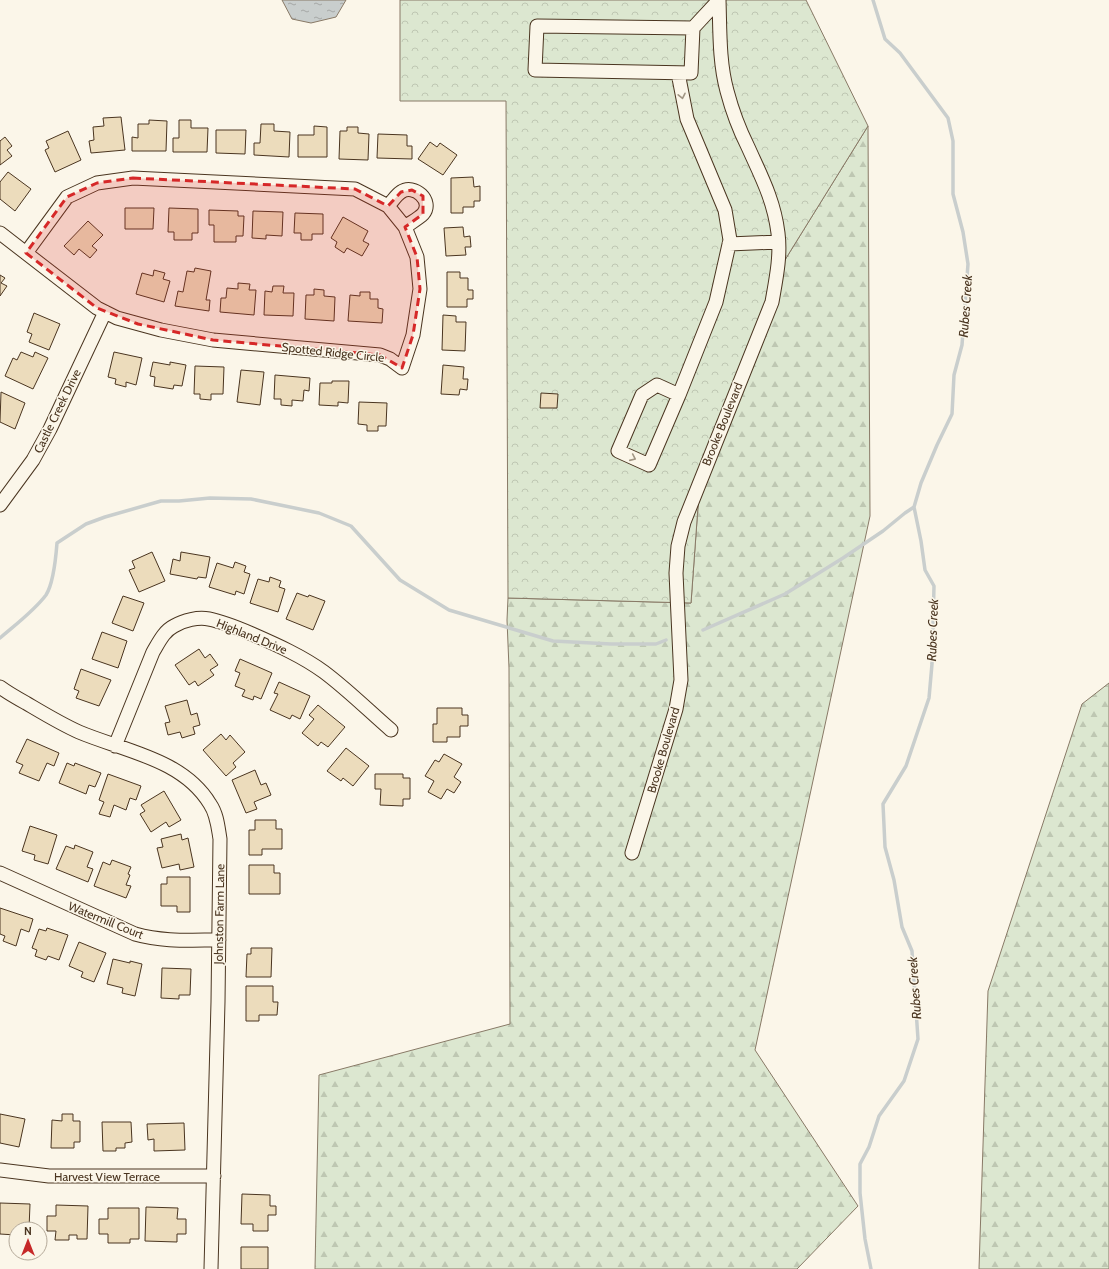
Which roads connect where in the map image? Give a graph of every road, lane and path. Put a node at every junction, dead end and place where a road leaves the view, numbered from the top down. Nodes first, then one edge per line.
1 (719, 0) edge
2 (693, 28) junction
3 (678, 73) junction
4 (388, 206) junction
5 (405, 227) junction
6 (0, 233) edge
7 (778, 242) junction
8 (729, 244) junction
9 (26, 253) junction
10 (105, 312) junction
11 (679, 395) junction
12 (0, 504) edge
13 (0, 687) edge
14 (391, 730) dead end
15 (115, 746) junction
16 (632, 854) dead end
17 (0, 873) edge
18 (219, 940) junction
19 (0, 1170) edge
20 (214, 1176) junction
21 (211, 1269) edge

1 - 2 street
1 - 7 street, Brooke Boulevard
2 - 3 street
2 - 3 street
3 -> 8 street
4 - 5 street, Spotted Ridge Circle
4 - 5 street
4 - 9 street, Spotted Ridge Circle
5 - 10 street, Spotted Ridge Circle
6 - 9 street, Spotted Ridge Circle
7 - 8 street
7 - 16 street, Brooke Boulevard
8 - 11 street
9 - 10 street, Spotted Ridge Circle
10 - 12 street, Castle Creek Drive
11 -> 11 street
13 - 15 street, Johnston Farm Lane
14 - 15 street, Highland Drive
15 - 18 street, Johnston Farm Lane
17 - 18 street, Watermill Court
18 - 20 street, Johnston Farm Lane
19 - 20 street, Harvest View Terrace
20 - 21 street, Johnston Farm Lane

